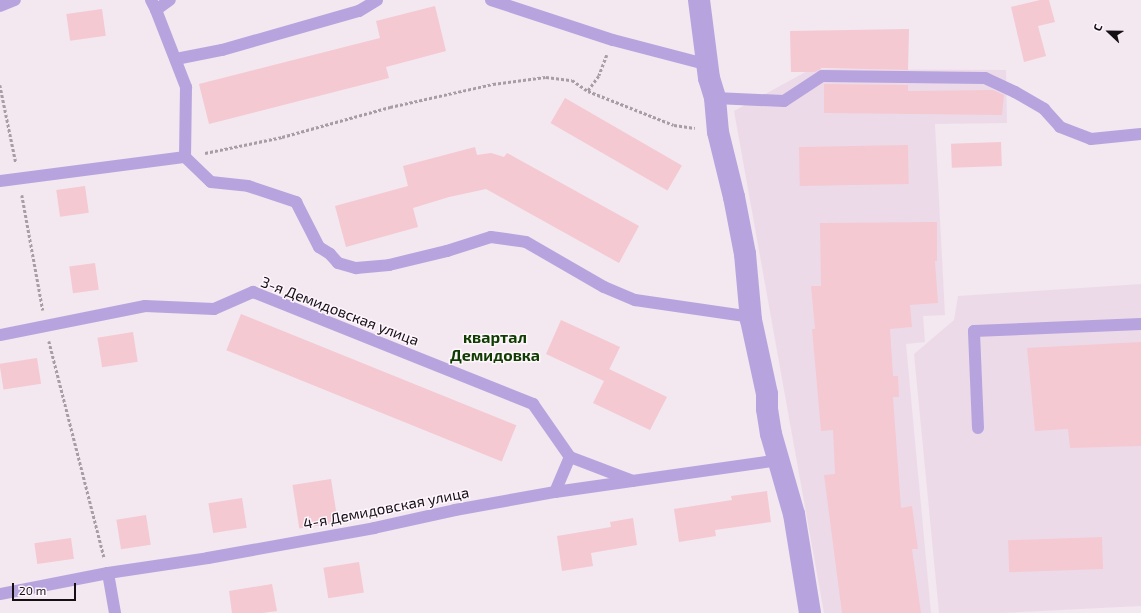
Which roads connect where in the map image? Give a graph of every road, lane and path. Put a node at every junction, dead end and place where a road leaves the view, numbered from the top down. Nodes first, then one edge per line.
1 (15, 0) edge
2 (170, 0) edge
3 (377, 0) edge
4 (491, 0) edge
5 (699, 0) edge
6 (154, 5) edge
7 (0, 6) edge
8 (613, 40) junction
9 (176, 59) junction
10 (708, 65) junction
11 (0, 85) edge
12 (588, 92) junction
13 (715, 98) junction
14 (718, 132) junction
15 (1141, 134) edge
16 (185, 156) junction
17 (19, 178) junction
18 (0, 181) edge
19 (751, 320) junction
20 (1141, 324) edge
21 (46, 326) junction
22 (0, 335) edge
23 (978, 428) dead end
24 (570, 457) junction
25 (779, 460) junction
26 (634, 481) junction
27 (555, 492) junction
28 (108, 573) junction
29 (0, 594) edge
30 (115, 613) edge
31 (810, 613) edge

1 - 7 lane
2 - 6 lane
3 - 9 lane
4 - 8 lane
5 - 10 street
6 - 9 lane
8 - 10 lane
8 - 12 path
9 - 16 lane
10 - 13 street
11 - 17 path
12 - 14 path
12 - 16 path
13 - 14 street
13 - 15 lane
14 - 19 street
16 - 17 lane
16 - 19 lane
17 - 18 lane
17 - 21 path
19 - 25 street
20 - 23 lane
21 - 22 lane, 3-я Демидовская улица
21 - 24 lane, 3-я Демидовская улица
21 - 28 path
24 - 26 lane
24 - 27 lane
25 - 26 lane, 4-я Демидовская улица
25 - 31 street
26 - 27 lane, 4-я Демидовская улица
27 - 28 lane, 4-я Демидовская улица
28 - 29 lane, 4-я Демидовская улица
28 - 30 lane

